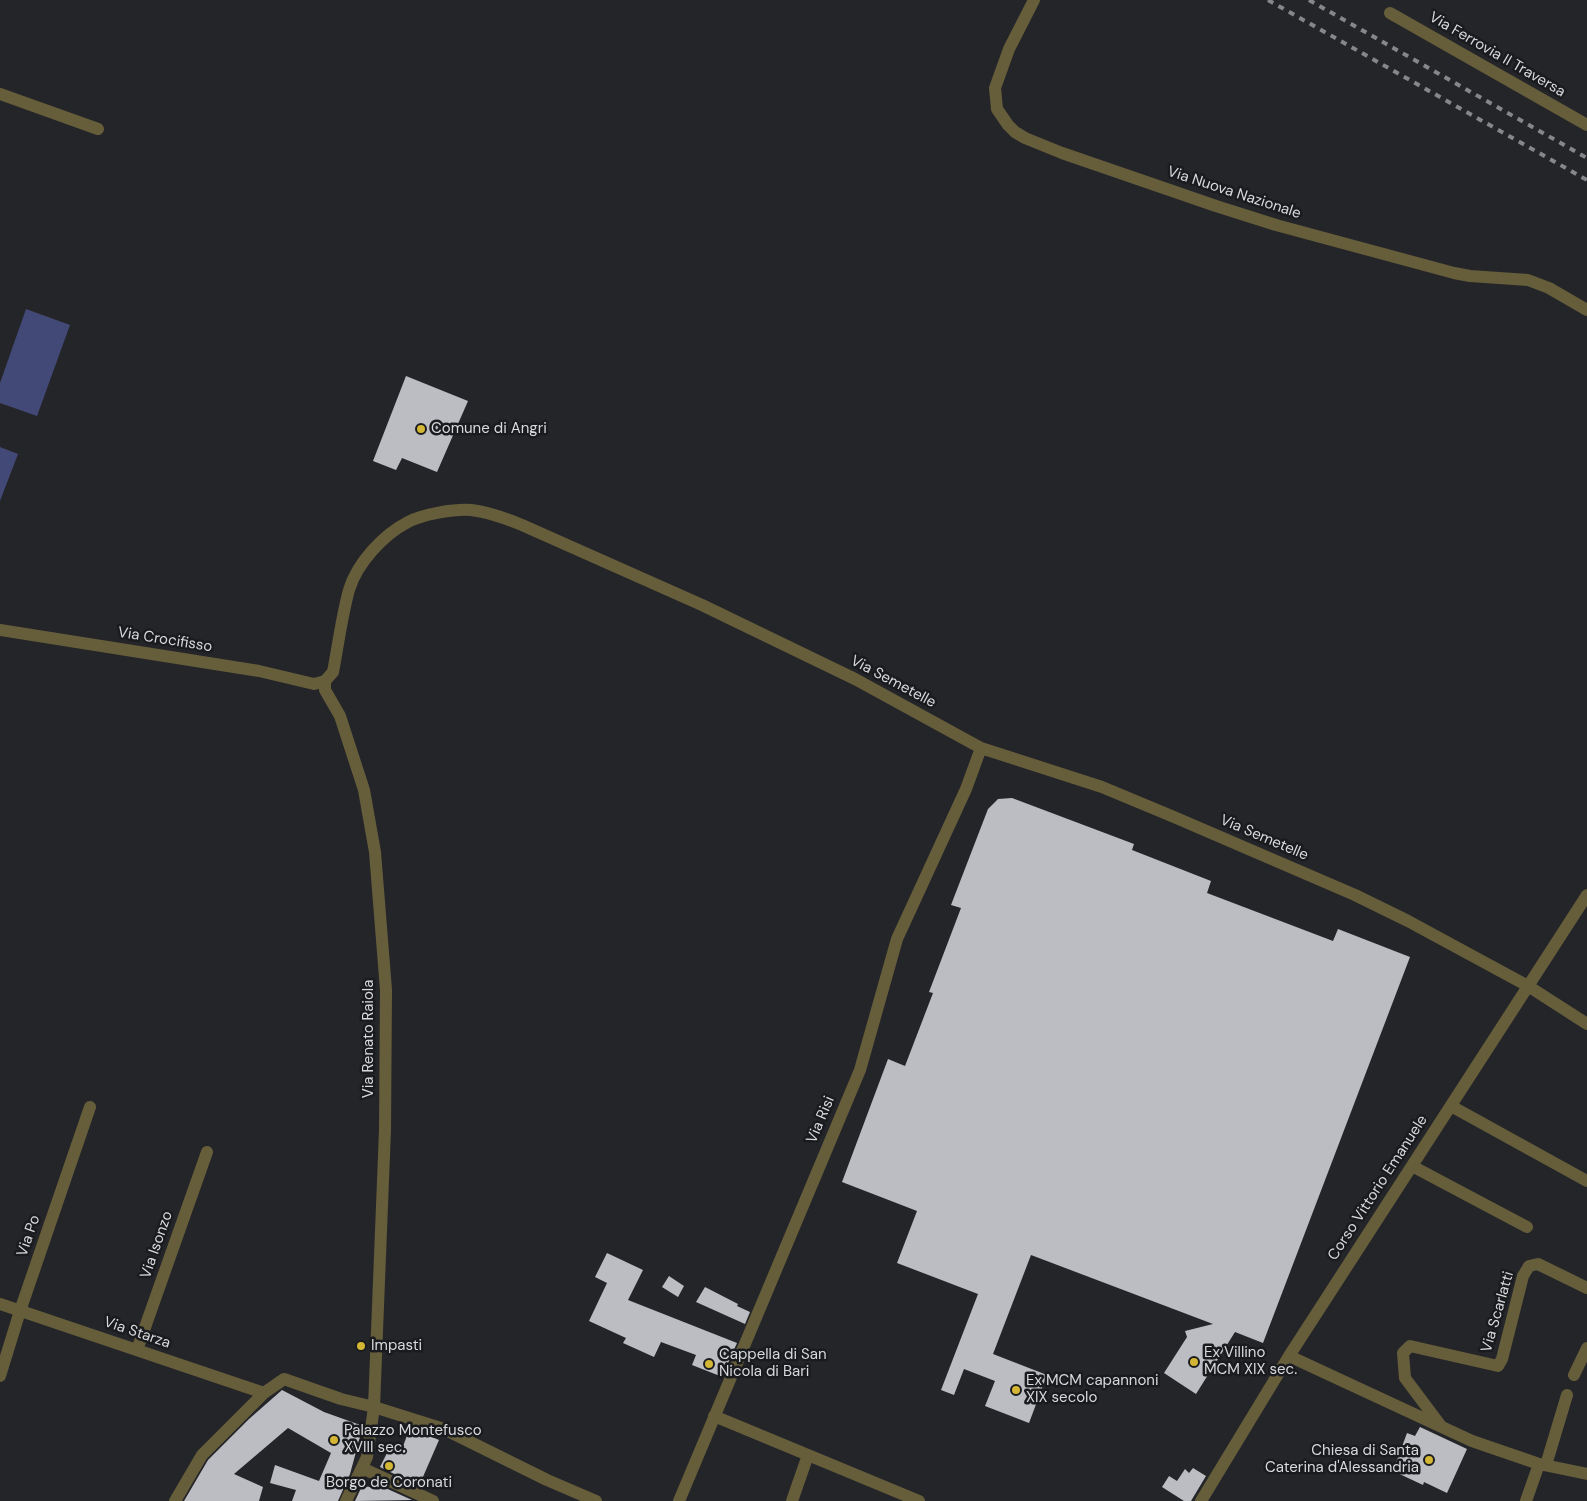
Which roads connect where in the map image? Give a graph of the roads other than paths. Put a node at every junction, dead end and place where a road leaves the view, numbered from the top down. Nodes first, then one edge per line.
1 (1034, 0) edge
2 (1390, 13) dead end
3 (0, 94) edge
4 (1587, 125) edge
5 (98, 128) dead end
6 (1587, 310) edge
7 (0, 630) edge
8 (324, 681) junction
9 (981, 748) junction
10 (1587, 895) edge
11 (1528, 986) junction
12 (1587, 1024) edge
13 (1451, 1106) junction
14 (90, 1107) dead end
15 (207, 1152) dead end
16 (1412, 1166) junction
17 (1587, 1180) edge
18 (1527, 1227) dead end
19 (1587, 1288) edge
20 (0, 1304) edge
21 (20, 1311) junction
22 (1587, 1348) edge
23 (137, 1350) junction
24 (1289, 1356) junction
25 (1, 1372) edge
26 (1574, 1375) dead end
27 (264, 1393) junction
28 (1566, 1395) dead end
29 (374, 1407) junction
30 (714, 1416) junction
31 (1440, 1426) junction
32 (808, 1455) junction
33 (1542, 1465) junction
34 (362, 1468) junction
35 (1587, 1474) edge
36 (174, 1501) edge
37 (346, 1501) edge
38 (433, 1501) edge
39 (596, 1501) edge
40 (679, 1501) edge
41 (792, 1501) edge
42 (919, 1501) edge
43 (1201, 1501) edge
44 (1526, 1501) edge

1 - 6 street, Via Nuova Nazionale
2 - 4 street, Via Ferrovia II Traversa
3 - 5 street
7 - 8 street, Via Crocifisso
8 - 9 street, Via Semetelle
8 - 29 street, Via Renato Raiola
9 - 11 street, Via Semetelle
9 - 30 street, Via Risi
10 - 11 street, Corso Vittorio Emanuele
11 - 12 street, Via Semetelle
11 - 13 street, Corso Vittorio Emanuele
13 - 16 street, Corso Vittorio Emanuele
13 - 17 street
14 - 21 street, Via Po
15 - 23 street, Via Isonzo
16 - 18 street
16 - 24 street, Corso Vittorio Emanuele
19 - 31 street, Via Scarlatti
20 - 21 street, Via Starza
21 - 23 street, Via Starza
21 - 25 street, Via Po
22 - 26 street
23 - 27 street, Via Starza
24 - 31 street
24 - 43 street, Corso Vittorio Emanuele
27 - 29 street
27 - 36 street
28 - 33 street
29 - 34 street, Via Renato Raiola
29 - 39 street
30 - 32 street
30 - 40 street, Via Risi
31 - 33 street
32 - 41 street
32 - 42 street
33 - 35 street
33 - 44 street
34 - 37 street, Via Renato Raiola
34 - 38 street

